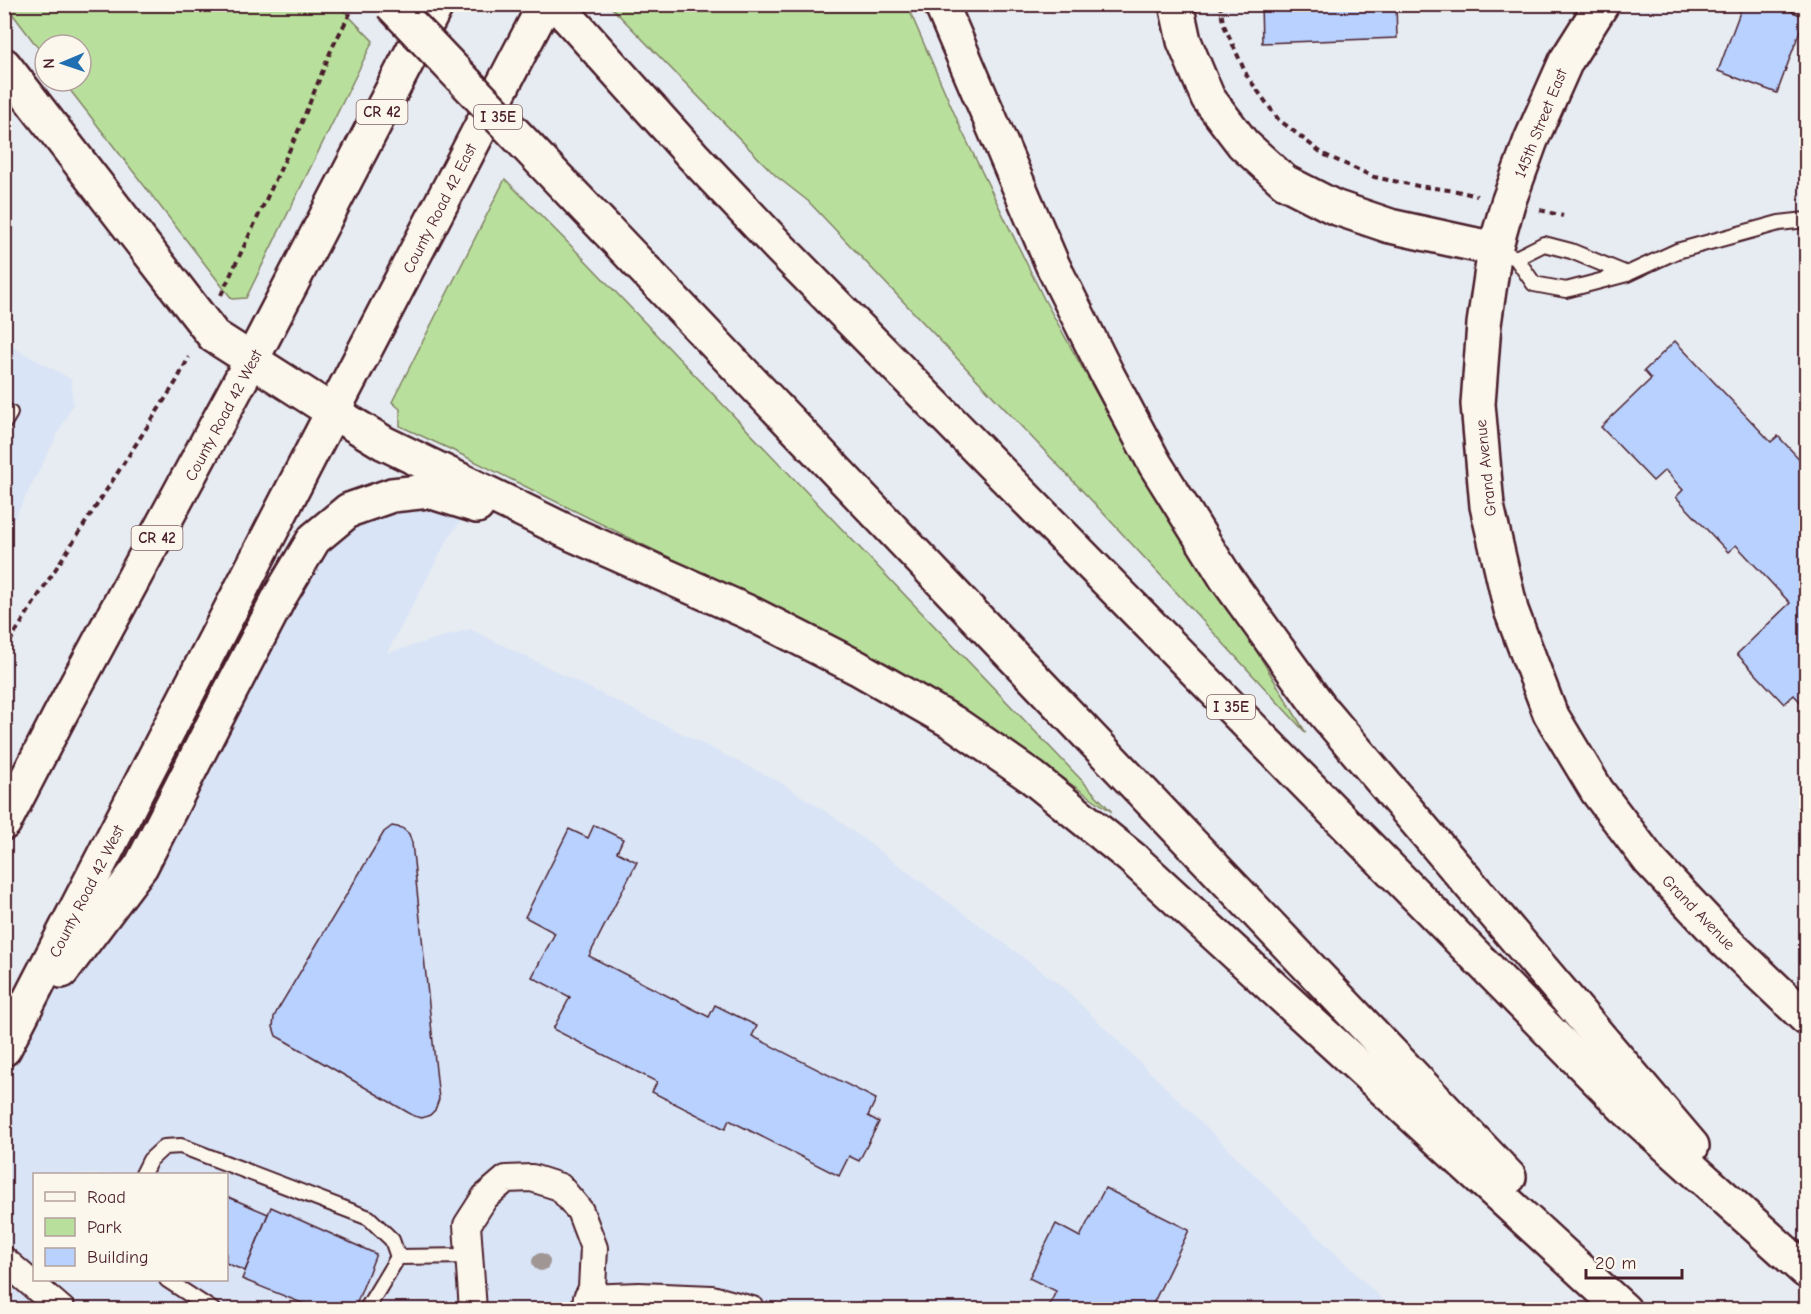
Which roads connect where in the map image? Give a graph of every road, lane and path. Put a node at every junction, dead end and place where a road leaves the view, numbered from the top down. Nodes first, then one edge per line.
1 (391, 4) edge
2 (437, 4) edge
3 (545, 4) edge
4 (556, 4) edge
5 (940, 4) edge
6 (1176, 4) edge
7 (1220, 4) edge
8 (1602, 4) edge
9 (4, 65) edge
10 (1508, 203) junction
11 (1563, 216) dead end
12 (1806, 220) edge
13 (1506, 254) junction
14 (1628, 274) junction
15 (251, 361) junction
16 (333, 412) junction
17 (574, 535) junction
18 (61, 713) junction
19 (4, 776) edge
20 (4, 823) edge
21 (1806, 1018) edge
22 (6, 1046) edge
23 (144, 1173) edge
24 (1779, 1248) junction
25 (469, 1256) junction
26 (398, 1257) junction
27 (4, 1260) edge
28 (1806, 1271) edge
29 (169, 1281) edge
30 (585, 1304) edge
31 (62, 1310) edge
32 (213, 1310) edge
33 (366, 1310) edge
34 (473, 1310) edge
35 (752, 1310) edge
36 (1624, 1310) edge
37 (1635, 1310) edge

1 - 37 main road, I 35E, bridge
2 - 15 main road, County Road 42 West / CR 42
3 - 16 main road, County Road 42 East
4 - 24 main road, I 35E
5 - 24 main road
6 - 13 main road
7 - 10 path
8 - 10 main road, 145th Street East
9 - 15 main road
10 - 11 path
10 - 13 main road, 145th Street East
12 - 14 lane
13 - 14 lane
13 - 14 lane
13 - 21 main road, Grand Avenue
15 - 16 main road
15 - 18 main road, County Road 42 West / CR 42
16 - 17 main road
16 - 22 main road, County Road 42 West
17 - 22 main road
17 - 36 main road
18 - 19 main road
18 - 20 main road, County Road 42 West / CR 42
23 - 26 lane
24 - 28 main road, I 35E
25 - 26 lane
25 - 30 street
25 - 34 street
26 - 33 lane
27 - 31 street
29 - 32 lane
30 - 35 street

